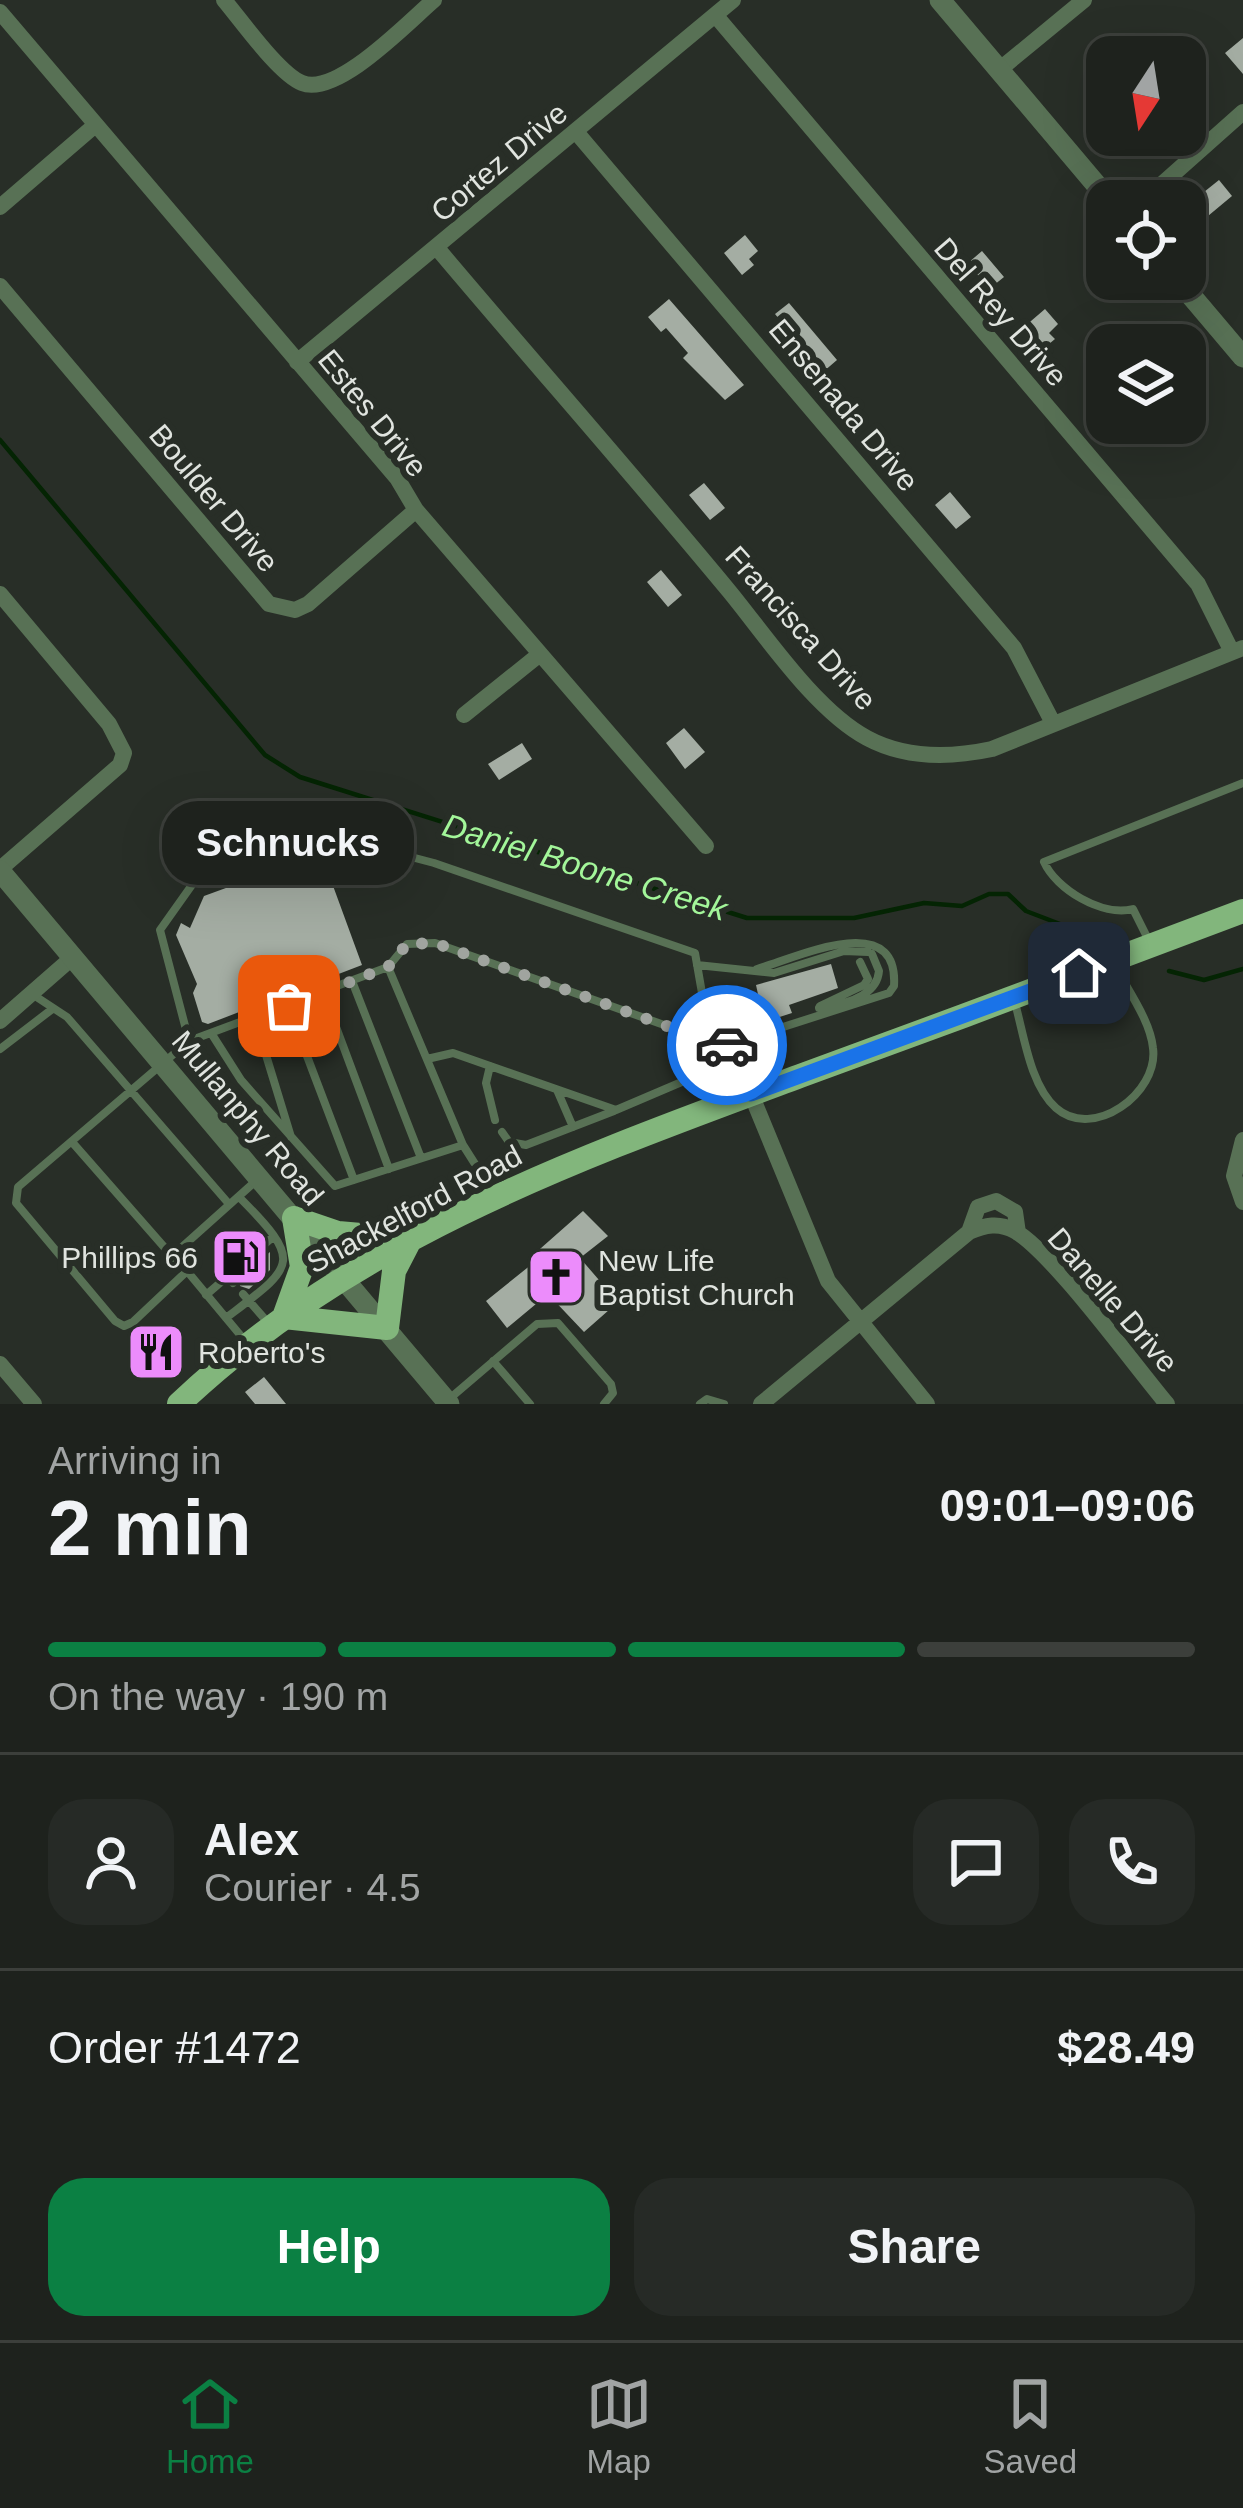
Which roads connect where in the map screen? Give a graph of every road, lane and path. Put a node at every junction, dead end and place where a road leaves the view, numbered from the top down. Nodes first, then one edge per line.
1 (224, 0) edge
2 (434, 0) edge
3 (733, 0) edge
4 (940, 0) edge
5 (1084, 0) edge
6 (0, 12) edge
7 (716, 16) junction
8 (999, 70) junction
9 (1243, 112) edge
10 (93, 127) junction
11 (577, 133) junction
12 (1092, 180) edge
13 (1167, 180) edge
14 (0, 207) edge
15 (437, 248) junction
16 (0, 286) edge
17 (1195, 300) edge
18 (1243, 357) edge
19 (297, 362) junction
20 (416, 510) junction
21 (0, 594) edge
22 (1238, 650) edge
23 (540, 654) junction
24 (464, 715) dead end
25 (1053, 723) junction
26 (1243, 783) edge
27 (706, 846) dead end
28 (0, 870) edge
29 (1243, 911) edge
30 (1152, 946) junction
31 (844, 951) junction
32 (73, 957) junction
33 (1112, 961) junction
34 (697, 965) junction
35 (388, 967) junction
36 (757, 969) junction
37 (352, 981) junction
38 (323, 992) junction
39 (31, 993) junction
40 (1013, 998) junction
41 (289, 1006) junction
42 (819, 1008) junction
43 (51, 1009) junction
44 (814, 1018) junction
45 (255, 1019) junction
46 (0, 1021) edge
47 (719, 1028) junction
48 (213, 1036) junction
49 (706, 1040) junction
50 (190, 1041) junction
51 (727, 1045) junction
52 (0, 1049) edge
53 (427, 1059) junction
54 (164, 1064) junction
55 (490, 1066) junction
56 (557, 1089) junction
57 (131, 1092) junction
58 (751, 1094) junction
59 (616, 1110) junction
60 (495, 1120) dead end
61 (573, 1127) junction
62 (502, 1132) dead end
63 (291, 1137) junction
64 (1243, 1140) edge
65 (72, 1142) junction
66 (463, 1145) junction
67 (422, 1158) junction
68 (388, 1169) junction
69 (259, 1178) junction
70 (354, 1180) junction
71 (494, 1194) junction
72 (239, 1197) junction
73 (275, 1197) junction
74 (1243, 1202) edge
75 (230, 1204) junction
76 (256, 1213) junction
77 (294, 1218) junction
78 (969, 1232) junction
79 (1018, 1233) junction
80 (274, 1236) junction
81 (410, 1240) junction
82 (172, 1256) junction
83 (187, 1271) junction
84 (343, 1277) junction
85 (206, 1295) junction
86 (246, 1298) junction
87 (226, 1318) junction
88 (278, 1321) junction
89 (858, 1322) junction
90 (387, 1328) junction
91 (248, 1344) junction
92 (493, 1361) junction
93 (0, 1364) edge
94 (191, 1400) edge
95 (448, 1402) edge
96 (34, 1404) edge
97 (530, 1404) edge
98 (604, 1404) edge
99 (700, 1404) edge
100 (724, 1404) edge
101 (761, 1404) edge
102 (927, 1404) edge
103 (1167, 1404) edge

1 - 2 street
3 - 7 street, Cortez Drive
4 - 8 street
5 - 8 street
6 - 10 street, Estes Drive
7 - 11 street, Cortez Drive
7 - 22 street, Del Rey Drive
8 - 12 street
9 - 13 street
10 - 14 street
10 - 19 street, Estes Drive
11 - 15 street, Cortez Drive
11 - 25 street, Ensenada Drive
15 - 19 street, Cortez Drive
15 - 25 street, Francisca Drive
16 - 20 street, Boulder Drive
17 - 18 street
19 - 20 street, Estes Drive
20 - 23 street, Estes Drive
21 - 28 street
22 - 25 street, Francisca Drive
23 - 24 street
23 - 27 street, Estes Drive
26 - 30 lane
28 - 32 street, Mullanphy Road
29 - 30 main road, Shackelford Road
30 - 33 main road, Shackelford Road
31 - 36 lane
31 - 42 lane
31 - 42 lane
32 - 39 street
32 - 54 street, Mullanphy Road
33 - 40 main road, Shackelford Road
33 - 40 lane
34 - 36 lane
34 - 47 lane
34 - 50 lane
35 - 37 lane
35 - 49 lane
35 - 53 lane
36 - 44 lane
37 - 38 lane
37 - 67 lane
38 - 41 lane
38 - 68 lane
39 - 43 lane
39 - 46 street
40 - 58 main road, Shackelford Road
41 - 45 lane
41 - 70 lane
42 - 44 lane
43 - 52 lane
43 - 57 lane
44 - 51 lane
45 - 48 lane
45 - 63 lane
47 - 49 lane
47 - 51 lane
48 - 50 lane
48 - 63 lane
49 - 59 lane
50 - 54 lane
51 - 58 lane
53 - 55 lane
53 - 66 lane
54 - 57 lane
54 - 69 street, Mullanphy Road
55 - 56 lane
55 - 60 lane
56 - 59 lane
56 - 61 lane
57 - 65 lane
57 - 75 lane
58 - 71 main road, Shackelford Road
58 - 89 street
59 - 61 lane
61 - 62 lane
63 - 70 lane
64 - 74 street
65 - 82 lane
65 - 83 lane
66 - 67 lane
66 - 71 lane
67 - 68 lane
68 - 70 lane
69 - 72 lane
69 - 73 street, Mullanphy Road
71 - 81 main road, Shackelford Road
72 - 75 lane
72 - 76 lane
73 - 76 lane
73 - 77 street, Mullanphy Road
75 - 82 lane
76 - 80 lane
77 - 81 main road
77 - 84 street, Mullanphy Road
77 - 88 main road
78 - 79 street, Danelle Drive
78 - 79 street, Danelle Drive
78 - 89 street
79 - 103 street, Danelle Drive
80 - 85 lane
80 - 86 lane
81 - 84 main road, Shackelford Road
81 - 90 main road
82 - 83 lane
83 - 85 lane
84 - 88 main road, Shackelford Road
84 - 90 street, Mullanphy Road
85 - 87 lane
86 - 87 lane
86 - 88 lane
87 - 91 lane
88 - 90 main road
88 - 91 main road, Shackelford Road
89 - 101 street
89 - 102 street
90 - 95 street, Mullanphy Road
91 - 94 main road, Shackelford Road
92 - 95 lane
92 - 97 lane
92 - 98 lane
93 - 96 street
99 - 100 lane

